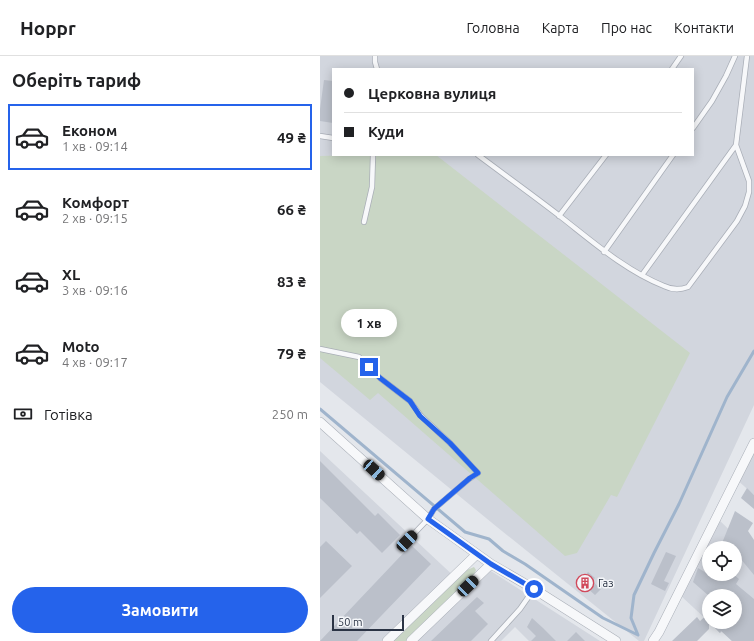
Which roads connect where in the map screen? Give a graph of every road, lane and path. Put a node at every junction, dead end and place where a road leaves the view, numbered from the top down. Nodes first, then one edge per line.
1 (375, 56) edge
2 (682, 56) edge
3 (735, 56) edge
4 (747, 56) edge
5 (377, 68) edge
6 (673, 68) edge
7 (694, 127) edge
8 (320, 136) edge
9 (332, 138) edge
10 (736, 145) junction
11 (373, 156) edge
12 (479, 156) edge
13 (605, 156) edge
14 (672, 156) edge
15 (559, 216) junction
16 (364, 222) dead end
17 (604, 252) junction
18 (642, 276) junction
19 (320, 349) edge
20 (320, 422) edge
21 (754, 443) edge
22 (428, 519) junction
23 (407, 541) dead end
24 (477, 554) junction
25 (491, 564) junction
26 (534, 589) junction
27 (387, 641) edge
28 (410, 641) edge
29 (490, 641) edge
30 (616, 641) edge
31 (654, 641) edge

1 - 5 lane
2 - 6 lane
3 - 7 lane
4 - 10 lane
8 - 9 lane
10 - 18 lane
10 - 18 lane
11 - 16 lane
12 - 15 lane
13 - 15 lane
14 - 17 lane
15 - 17 lane
17 - 18 lane
19 - 22 lane
20 - 22 street
21 - 31 street
22 - 23 lane
22 - 24 street
24 - 25 street
24 - 27 street
25 - 26 street
25 - 28 street
26 - 29 lane
26 - 30 street

